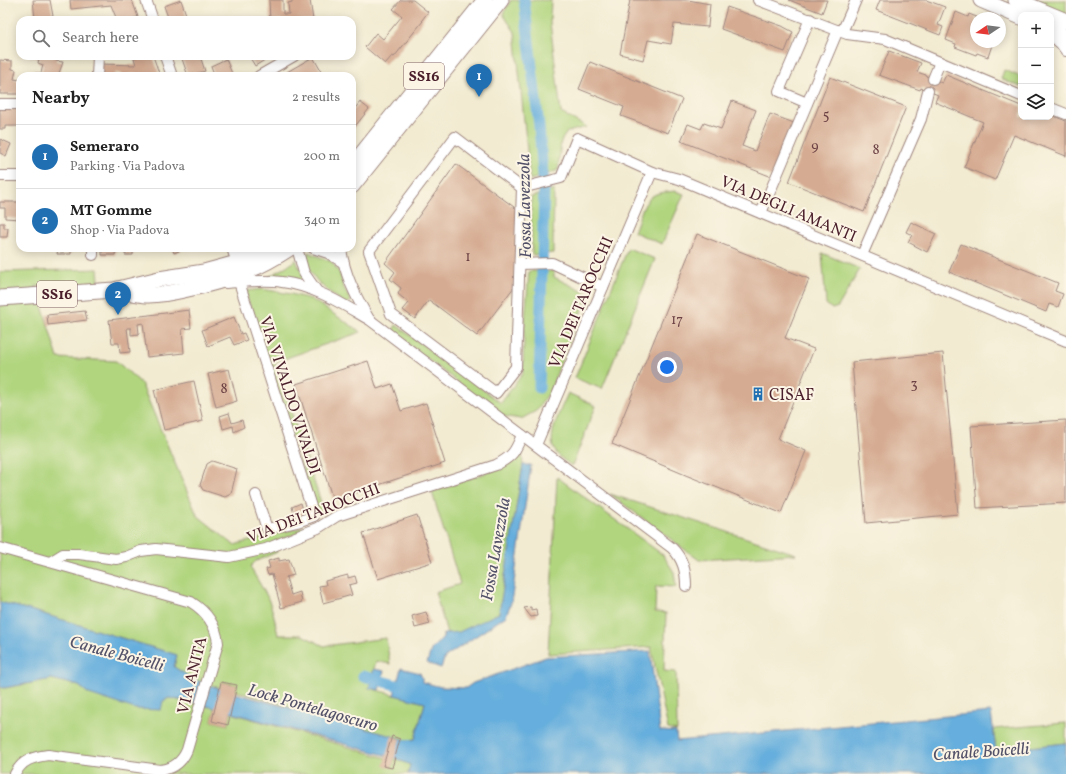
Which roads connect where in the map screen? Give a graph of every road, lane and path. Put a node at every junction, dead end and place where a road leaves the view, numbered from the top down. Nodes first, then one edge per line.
1 (146, 0) edge
2 (485, 0) edge
3 (501, 0) edge
4 (758, 0) edge
5 (856, 0) edge
6 (981, 0) edge
7 (1016, 0) edge
8 (149, 16) edge
9 (1018, 16) edge
10 (810, 19) junction
11 (1066, 21) edge
12 (840, 31) junction
13 (1054, 31) edge
14 (465, 34) junction
15 (1066, 37) edge
16 (1054, 38) edge
17 (1066, 51) edge
18 (98, 60) edge
19 (166, 60) edge
20 (287, 60) edge
21 (940, 62) junction
22 (97, 72) edge
23 (171, 72) edge
24 (267, 72) edge
25 (933, 79) dead end
26 (928, 91) dead end
27 (417, 94) junction
28 (1018, 95) edge
29 (807, 103) junction
30 (0, 104) edge
31 (16, 104) edge
32 (1054, 109) edge
33 (1065, 112) edge
34 (356, 162) edge
35 (652, 172) junction
36 (0, 176) edge
37 (16, 176) edge
38 (356, 182) edge
39 (522, 188) junction
40 (761, 212) junction
41 (233, 252) edge
42 (263, 252) edge
43 (284, 252) edge
44 (299, 252) edge
45 (325, 252) edge
46 (342, 252) edge
47 (862, 255) junction
48 (344, 263) junction
49 (520, 264) junction
50 (238, 274) junction
51 (603, 287) junction
52 (114, 290) junction
53 (316, 290) junction
54 (0, 298) edge
55 (391, 314) junction
56 (370, 320) junction
57 (381, 329) junction
58 (1066, 341) edge
59 (522, 435) junction
60 (536, 445) junction
61 (256, 495) dead end
62 (314, 516) junction
63 (318, 528) junction
64 (0, 548) edge
65 (50, 562) junction
66 (686, 586) dead end
67 (15, 774) edge

1 - 8 street
2 - 14 main road
3 - 14 main road
4 - 10 street
5 - 12 street
6 - 9 main road
7 - 11 main road
10 - 12 street
10 - 29 street
12 - 21 street
12 - 29 street
13 - 15 main road
14 - 27 main road
16 - 17 street
18 - 22 street
19 - 23 street
20 - 24 street
21 - 25 street
21 - 28 street
26 - 47 street
27 - 34 main road, SS16
27 - 38 main road
29 - 40 street
30 - 31 street
32 - 33 street
35 - 39 street, VIA DEGLI AMANTI
35 - 40 street, VIA DEGLI AMANTI
35 - 51 street, VIA DEI TAROCCHI
36 - 37 street
39 - 49 street
39 - 55 street
40 - 47 street, VIA DEGLI AMANTI
41 - 50 street, VIA VIVALDO VIVALDI
42 - 50 main road, SS16
43 - 50 main road
44 - 53 street
45 - 48 street
46 - 48 street
47 - 58 street, VIA DEGLI AMANTI
48 - 56 street
49 - 51 street
49 - 55 street
50 - 52 main road, SS16
50 - 52 main road, SS16
50 - 53 street
50 - 62 street, VIA VIVALDO VIVALDI
51 - 60 street, VIA DEI TAROCCHI
52 - 54 main road, SS16
53 - 56 street
55 - 57 street
56 - 57 street
57 - 59 street
59 - 60 street
59 - 63 street, VIA DEI TAROCCHI
60 - 66 street
61 - 62 street
62 - 63 street, VIA VIVALDO VIVALDI
63 - 65 street, VIA DEI TAROCCHI
64 - 65 street, VIA ANITA
65 - 67 street, VIA ANITA

